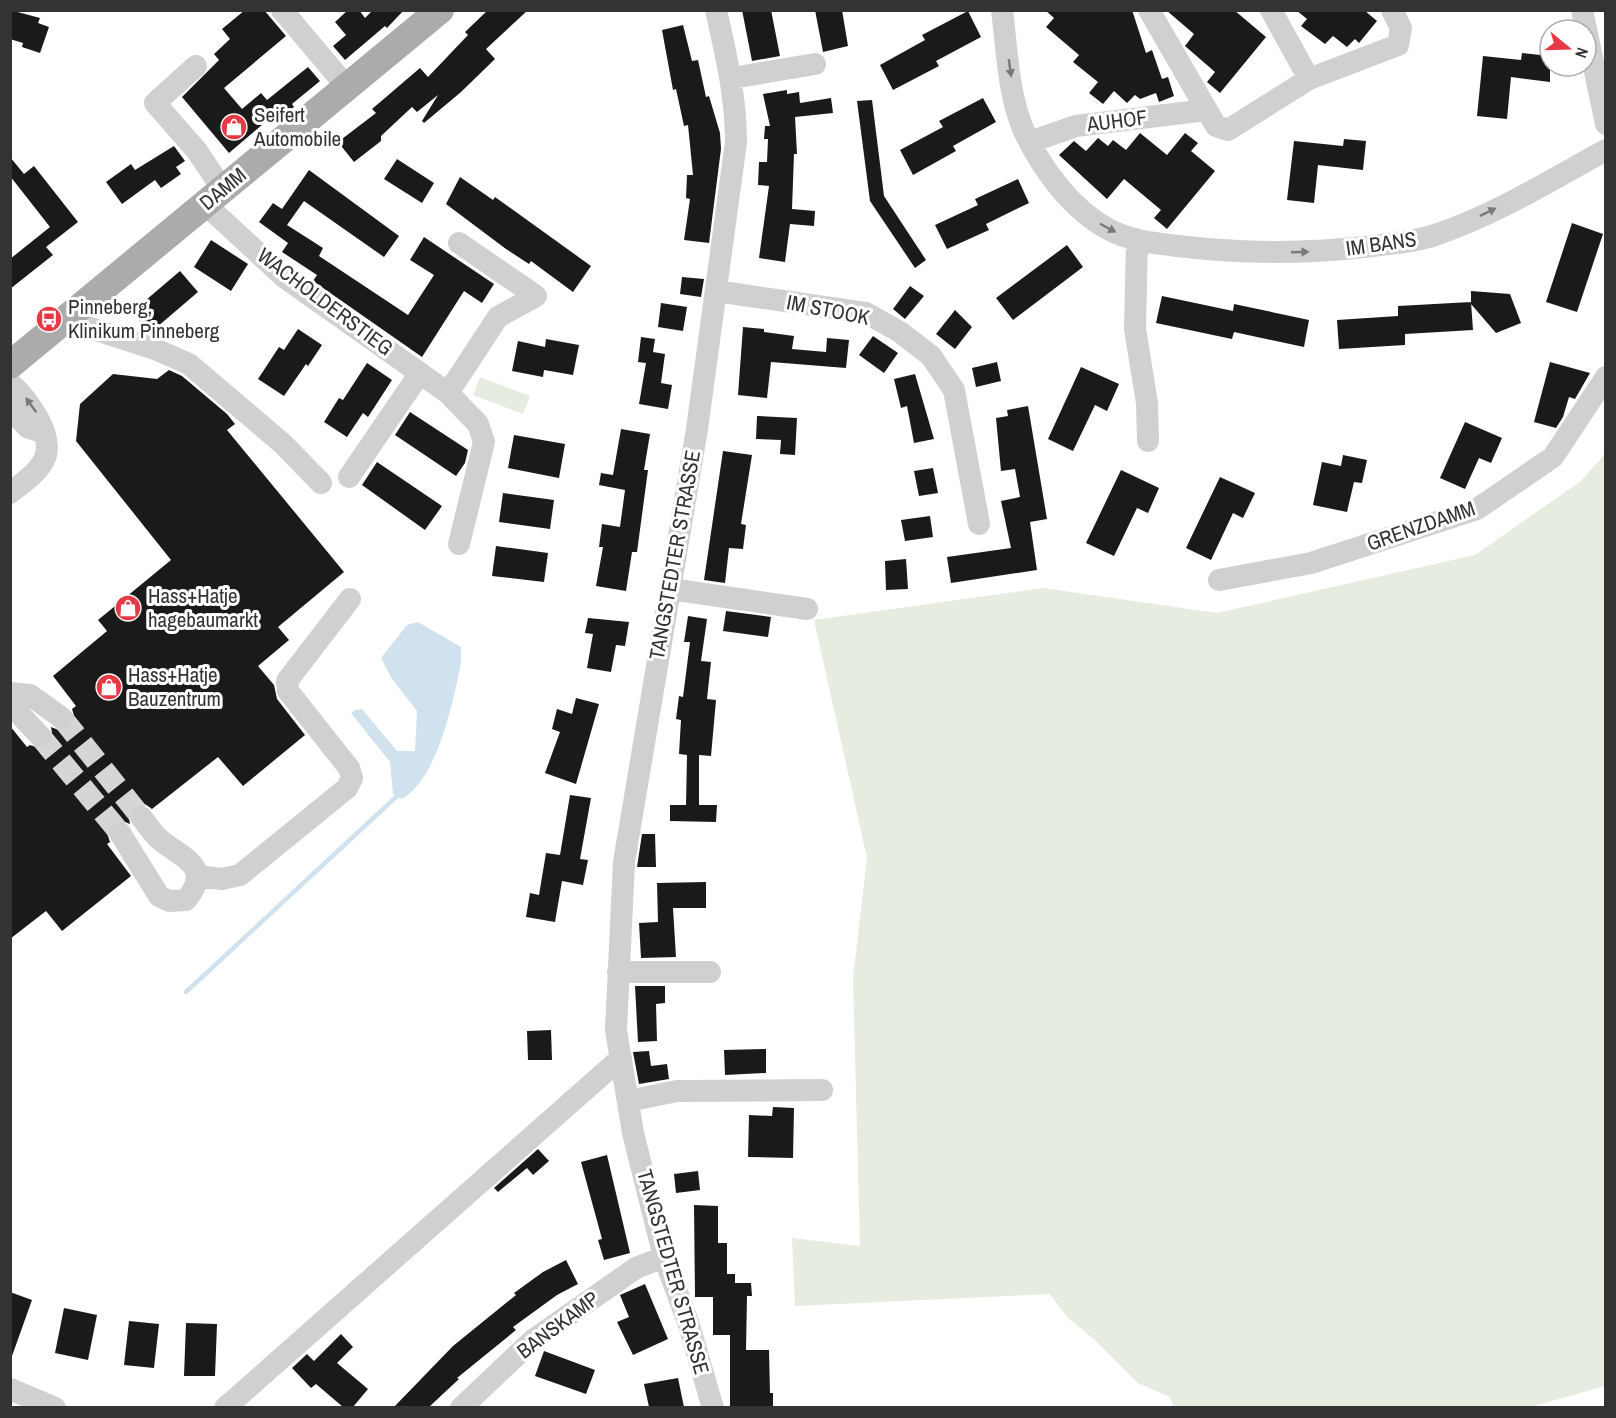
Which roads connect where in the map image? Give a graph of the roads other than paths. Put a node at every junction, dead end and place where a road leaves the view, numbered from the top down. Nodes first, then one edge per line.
1 (282, 10) edge
2 (440, 10) edge
3 (716, 10) edge
4 (1002, 10) edge
5 (1149, 10) edge
6 (1271, 10) edge
7 (1392, 10) edge
8 (1582, 10) edge
9 (815, 64) dead end
10 (196, 66) dead end
11 (732, 78) junction
12 (1309, 79) junction
13 (346, 87) junction
14 (1206, 110) junction
15 (1605, 124) edge
16 (1030, 142) junction
17 (1605, 150) edge
18 (214, 197) junction
19 (1137, 241) junction
20 (459, 243) dead end
21 (716, 291) junction
22 (68, 317) junction
23 (10, 365) edge
24 (420, 373) junction
25 (1605, 377) edge
26 (10, 383) edge
27 (448, 393) junction
28 (10, 408) edge
29 (42, 432) junction
30 (1148, 441) dead end
31 (349, 477) dead end
32 (321, 483) dead end
33 (10, 493) edge
34 (980, 524) dead end
35 (459, 544) dead end
36 (1219, 580) dead end
37 (670, 589) junction
38 (350, 599) dead end
39 (807, 609) dead end
40 (10, 693) edge
41 (10, 704) edge
42 (62, 718) tunnel mouth
43 (40, 736) tunnel mouth
44 (141, 817) tunnel mouth
45 (120, 833) tunnel mouth
46 (197, 876) junction
47 (618, 972) junction
48 (710, 972) dead end
49 (621, 1058) junction
50 (822, 1090) dead end
51 (628, 1101) junction
52 (664, 1257) junction
53 (10, 1389) edge
54 (55, 1407) edge
55 (225, 1407) edge
56 (461, 1407) edge
57 (713, 1407) edge

1 - 13 street
2 - 13 main road, DAMM
3 - 11 street, TANGSTEDTER STRASSE
4 -> 16 street, IM BANS
5 - 14 street
6 - 12 street
7 - 12 street
8 - 15 street
9 - 11 street
10 - 18 street, WACHOLDERSTIEG
11 - 21 street, TANGSTEDTER STRASSE
12 - 14 street
13 - 18 main road, DAMM
14 - 16 street, AUHOF
16 -> 19 street, IM BANS
19 -> 17 street, IM BANS
18 - 22 main road, DAMM
18 - 24 street, WACHOLDERSTIEG
19 - 30 street
20 - 27 street
21 - 34 street, IM STOOK
21 - 37 street, TANGSTEDTER STRASSE
22 - 23 main road, DAMM
22 - 32 street
24 - 27 street, WACHOLDERSTIEG
24 - 31 street
25 - 36 street, GRENZDAMM
29 -> 26 street
27 - 35 street, WACHOLDERSTIEG
28 - 29 street
29 - 33 street
37 - 39 street
37 - 47 street, TANGSTEDTER STRASSE
38 - 46 street
40 - 42 street
41 - 43 street
44 - 46 street
45 - 46 street
47 - 48 street
47 - 49 street, TANGSTEDTER STRASSE
49 - 51 street, TANGSTEDTER STRASSE
49 - 55 street
50 - 51 street
51 - 52 street, TANGSTEDTER STRASSE
52 - 56 street, BANSKAMP
52 - 57 street, TANGSTEDTER STRASSE
53 - 54 street

